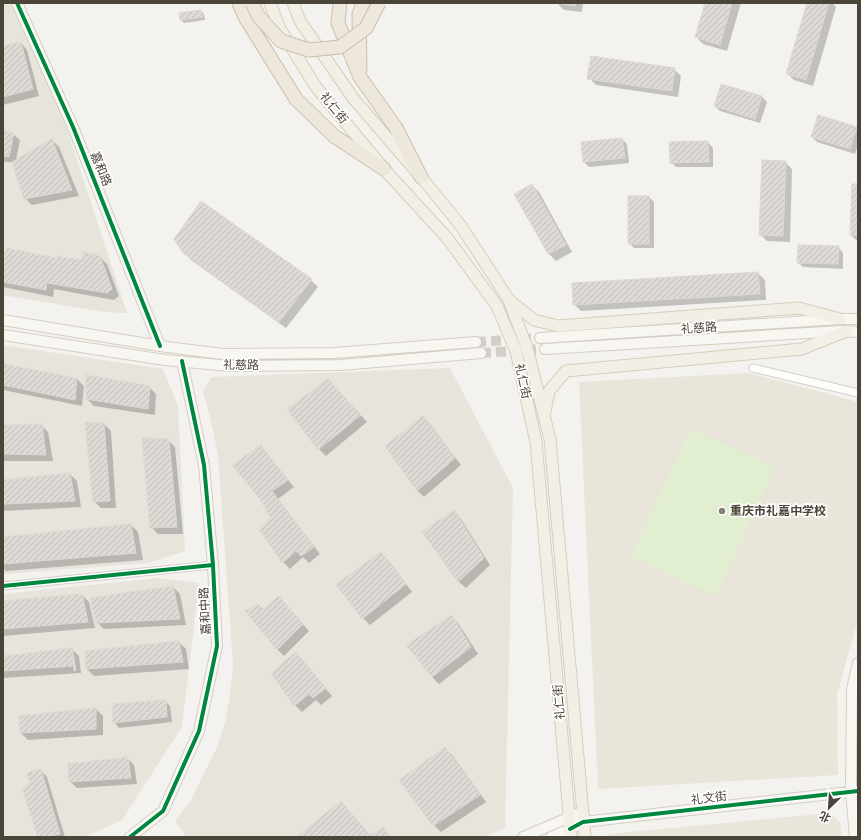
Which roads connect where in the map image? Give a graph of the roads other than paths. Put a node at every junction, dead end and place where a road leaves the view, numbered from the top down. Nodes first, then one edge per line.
1 (17, 3) edge
2 (239, 3) edge
3 (252, 3) edge
4 (270, 3) edge
5 (293, 3) edge
6 (340, 3) edge
7 (363, 3) edge
8 (379, 3) edge
9 (360, 77) junction
10 (384, 169) junction
11 (421, 177) junction
12 (509, 300) junction
13 (840, 319) junction
14 (858, 319) edge
15 (3, 320) edge
16 (853, 331) edge
17 (3, 335) edge
18 (540, 338) tunnel mouth
19 (476, 342) tunnel mouth
20 (160, 346) junction
21 (544, 349) tunnel mouth
22 (481, 353) tunnel mouth
23 (182, 361) junction
24 (753, 368) dead end
25 (858, 393) edge
26 (544, 416) junction
27 (213, 565) junction
28 (3, 586) edge
29 (858, 663) edge
30 (854, 791) edge
31 (569, 817) junction
32 (583, 817) junction
33 (571, 833) edge
34 (130, 837) edge
35 (523, 837) edge
36 (551, 837) edge
37 (585, 837) edge
38 (855, 837) edge

1 - 20 main road, 嘉和路
2 - 10 highway
3 - 8 highway, bridge
4 - 10 main road, 礼仁街
5 - 11 main road, 礼仁街
6 - 9 highway
7 - 9 highway
9 - 11 highway
10 - 31 main road, 礼仁街
11 - 12 main road, 礼仁街
12 - 13 main road
12 - 26 main road, 礼仁街
13 - 14 main road, 礼慈路
13 - 18 main road, 礼慈路
15 - 20 main road, 礼慈路
16 - 21 main road, 礼慈路
16 - 26 main road
17 - 23 main road, 礼慈路
19 - 20 main road, 礼慈路
22 - 23 main road, 礼慈路
23 - 27 main road, 嘉和中路
24 - 25 street
26 - 32 main road, 礼仁街
27 - 28 street
27 - 34 main road, 嘉和中路
29 - 30 main road
30 - 32 main road, 礼文街
30 - 38 main road
31 - 32 main road
31 - 33 main road, 礼仁街
31 - 35 main road
32 - 33 main road, 礼文街
32 - 37 main road, 礼仁街
33 - 36 main road, 礼文街

